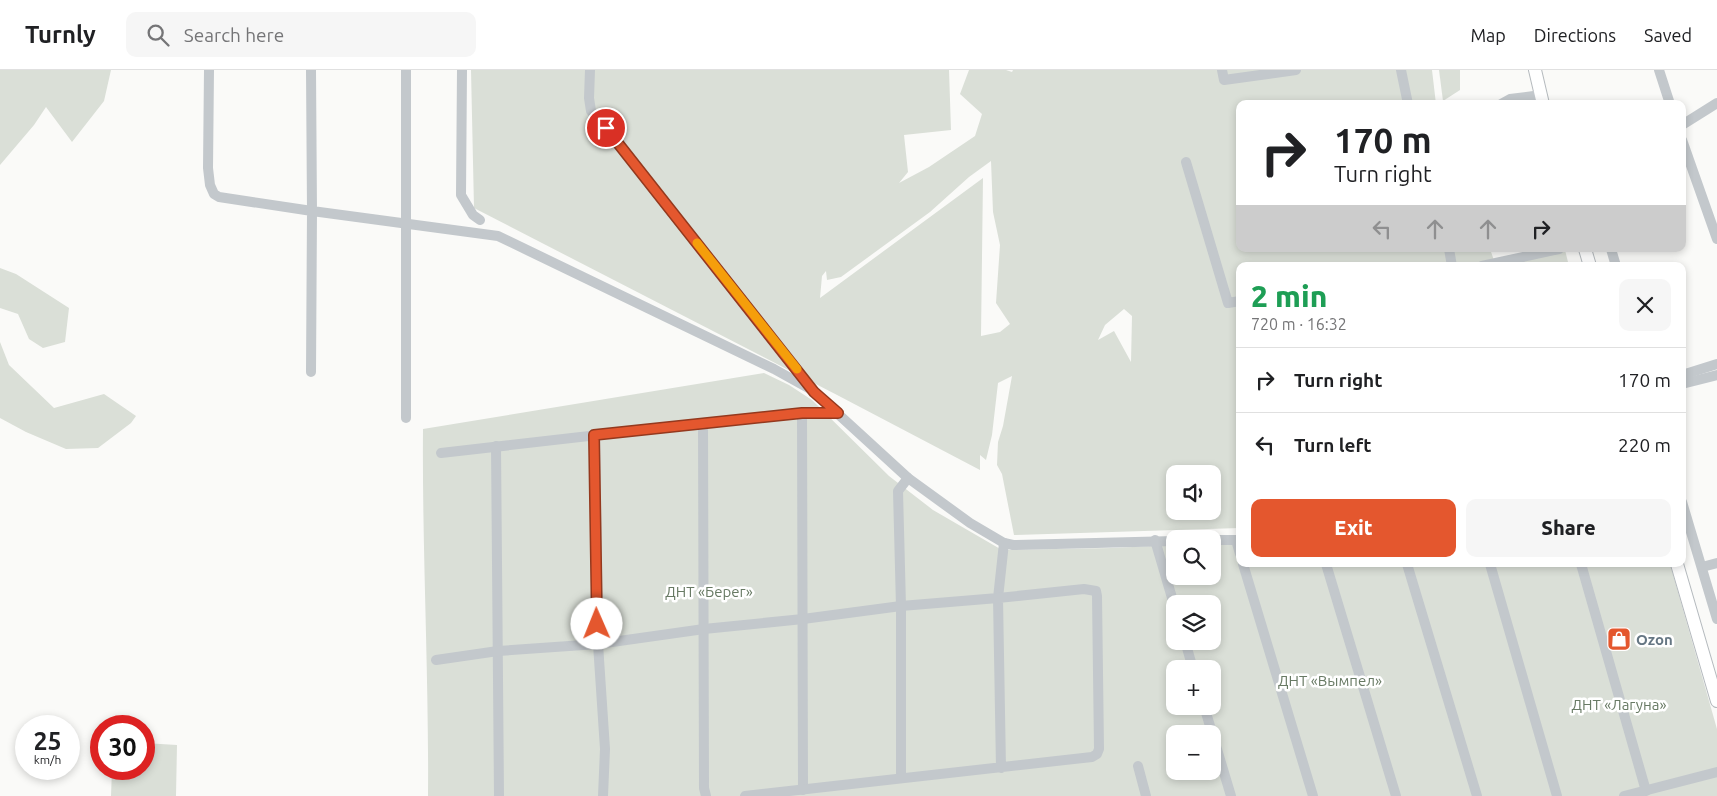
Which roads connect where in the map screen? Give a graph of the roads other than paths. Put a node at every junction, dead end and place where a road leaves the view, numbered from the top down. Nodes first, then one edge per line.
1 (209, 70) edge
2 (311, 70) edge
3 (406, 70) edge
4 (462, 70) edge
5 (590, 70) edge
6 (1222, 70) edge
7 (1296, 70) edge
8 (1401, 70) edge
9 (1535, 70) edge
10 (1659, 70) edge
11 (1542, 99) edge
12 (1407, 100) edge
13 (1508, 100) edge
14 (1669, 100) edge
15 (1717, 103) edge
16 (1686, 122) edge
17 (1686, 151) edge
18 (1186, 162) dead end
19 (312, 211) junction
20 (480, 220) dead end
21 (405, 222) junction
22 (1717, 238) edge
23 (1545, 252) edge
24 (1500, 262) edge
25 (1236, 302) edge
26 (1717, 364) edge
27 (311, 372) dead end
28 (1686, 374) edge
29 (1717, 375) edge
30 (1686, 383) edge
31 (814, 392) junction
32 (802, 413) junction
33 (838, 413) junction
34 (406, 418) dead end
35 (703, 423) junction
36 (594, 435) junction
37 (496, 446) junction
38 (441, 453) dead end
39 (908, 478) junction
40 (1686, 515) edge
41 (1155, 540) junction
42 (1221, 540) edge
43 (1236, 540) edge
44 (1166, 541) edge
45 (1004, 543) junction
46 (1717, 563) edge
47 (1702, 566) junction
48 (1244, 567) edge
49 (1327, 567) edge
50 (1408, 567) edge
51 (1491, 567) edge
52 (1582, 567) edge
53 (1678, 567) edge
54 (1171, 595) edge
55 (998, 598) junction
56 (901, 606) junction
57 (803, 619) junction
58 (1717, 619) edge
59 (704, 629) junction
60 (598, 644) junction
61 (498, 652) junction
62 (436, 660) dead end
63 (1717, 701) edge
64 (1207, 715) edge
65 (1138, 766) dead end
66 (1001, 768) junction
67 (1717, 772) edge
68 (901, 778) junction
69 (803, 790) junction
70 (1646, 790) junction
71 (499, 796) edge
72 (603, 796) edge
73 (706, 796) edge
74 (744, 796) edge
75 (1146, 796) edge
76 (1231, 796) edge
77 (1313, 796) edge
78 (1396, 796) edge
79 (1477, 796) edge
80 (1557, 796) edge
81 (1624, 796) edge

1 - 19 street
2 - 19 street
3 - 21 street
4 - 20 street
5 - 31 street
6 - 7 street
8 - 12 street
9 - 11 main road
10 - 14 street
11 - 13 street
15 - 16 street
17 - 22 street
18 - 25 street
19 - 21 street
19 - 27 street
21 - 31 street
21 - 34 street
23 - 24 street
26 - 28 street
29 - 30 street
31 - 33 street
32 - 33 street
32 - 35 street
32 - 57 street
33 - 39 street
35 - 36 street
35 - 59 street
36 - 37 street
36 - 60 street
37 - 38 street
37 - 61 street
39 - 45 street
39 - 56 street
40 - 47 street
41 - 44 street
41 - 45 street
41 - 54 street
42 - 43 street
45 - 55 street
46 - 47 street
47 - 58 street
48 - 77 street
49 - 78 street
50 - 79 street
51 - 80 street
52 - 70 street
53 - 63 main road
55 - 56 street
55 - 66 street
55 - 66 street
56 - 57 street
56 - 68 street
57 - 59 street
57 - 69 street
59 - 60 street
59 - 73 street
60 - 61 street
60 - 72 street
61 - 62 street
61 - 71 street
64 - 76 street
65 - 75 street
66 - 68 street
67 - 70 street
68 - 69 street
69 - 74 street
70 - 81 street

